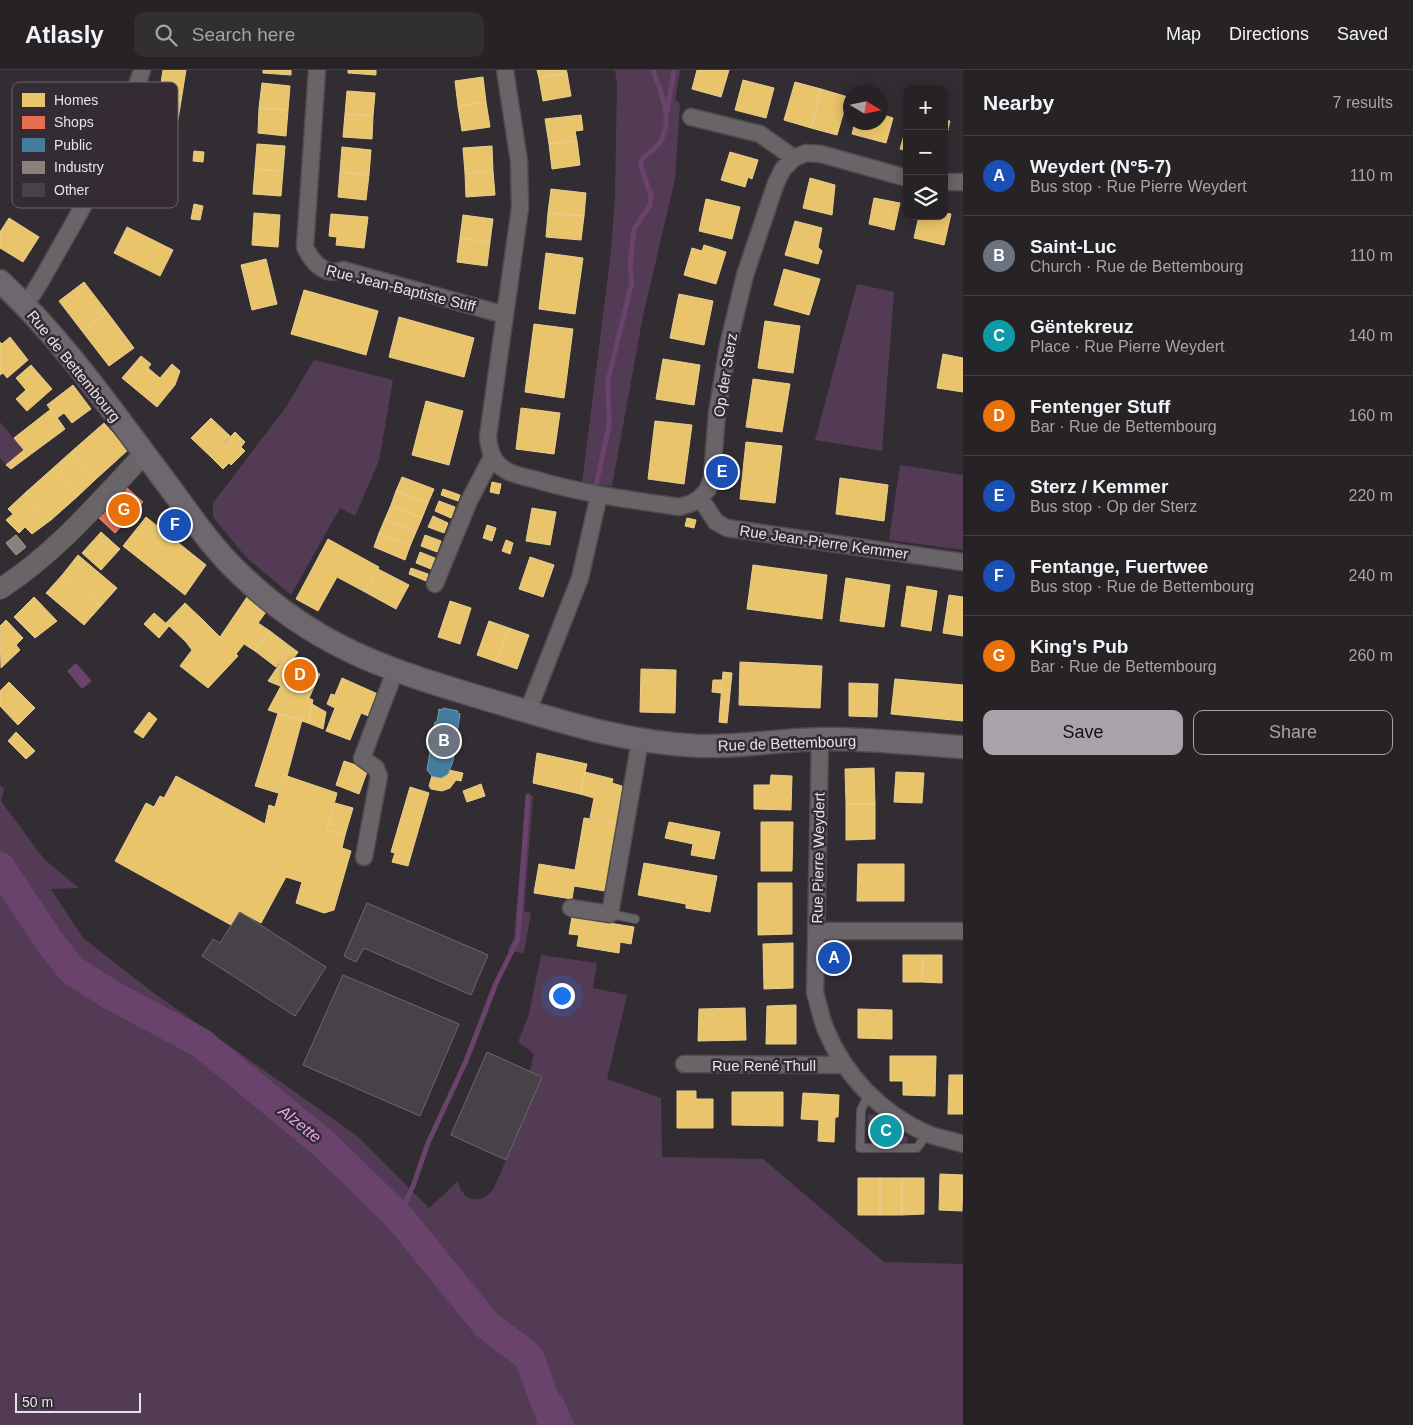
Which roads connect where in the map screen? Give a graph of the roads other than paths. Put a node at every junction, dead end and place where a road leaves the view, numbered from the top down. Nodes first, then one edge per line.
1 (317, 70) edge
2 (505, 70) edge
3 (690, 117) dead end
4 (794, 158) junction
5 (903, 177) edge
6 (948, 182) edge
7 (963, 182) edge
8 (82, 208) edge
9 (0, 281) edge
10 (25, 305) junction
11 (505, 315) junction
12 (144, 454) junction
13 (492, 457) junction
14 (599, 495) junction
15 (700, 498) junction
16 (963, 562) edge
17 (435, 584) dead end
18 (0, 589) edge
19 (395, 671) junction
20 (528, 711) junction
21 (820, 739) junction
22 (640, 741) junction
23 (963, 747) edge
24 (364, 857) dead end
25 (570, 908) dead end
26 (610, 914) junction
27 (635, 919) dead end
28 (816, 931) junction
29 (963, 931) edge
30 (684, 1064) dead end
31 (844, 1065) junction
32 (869, 1094) junction
33 (928, 1134) junction
34 (963, 1144) edge

1 - 11 street, Rue Jean-Baptiste Stiff
2 - 11 street
3 - 4 street
4 - 5 street
4 - 15 street, Op der Sterz
6 - 7 street
8 - 10 street
9 - 10 main road, Rue de Bettembourg
10 - 12 main road, Rue de Bettembourg
11 - 13 street
12 - 18 street
12 - 19 main road, Rue de Bettembourg
13 - 14 street
13 - 17 street
14 - 15 street
14 - 20 street
15 - 16 street, Rue Jean-Pierre Kemmer
19 - 20 main road, Rue de Bettembourg
19 - 24 street
20 - 22 main road, Rue de Bettembourg
21 - 22 main road, Rue de Bettembourg
21 - 23 main road, Rue de Bettembourg
21 - 28 street, Rue Pierre Weydert
22 - 26 street
25 - 26 street
26 - 27 lane
28 - 29 street
28 - 31 street, Rue Pierre Weydert
30 - 31 street, Rue René Thull
31 - 32 street, Rue Pierre Weydert
32 - 33 street, Rue Pierre Weydert
32 - 33 lane
33 - 34 street, Rue Pierre Weydert

